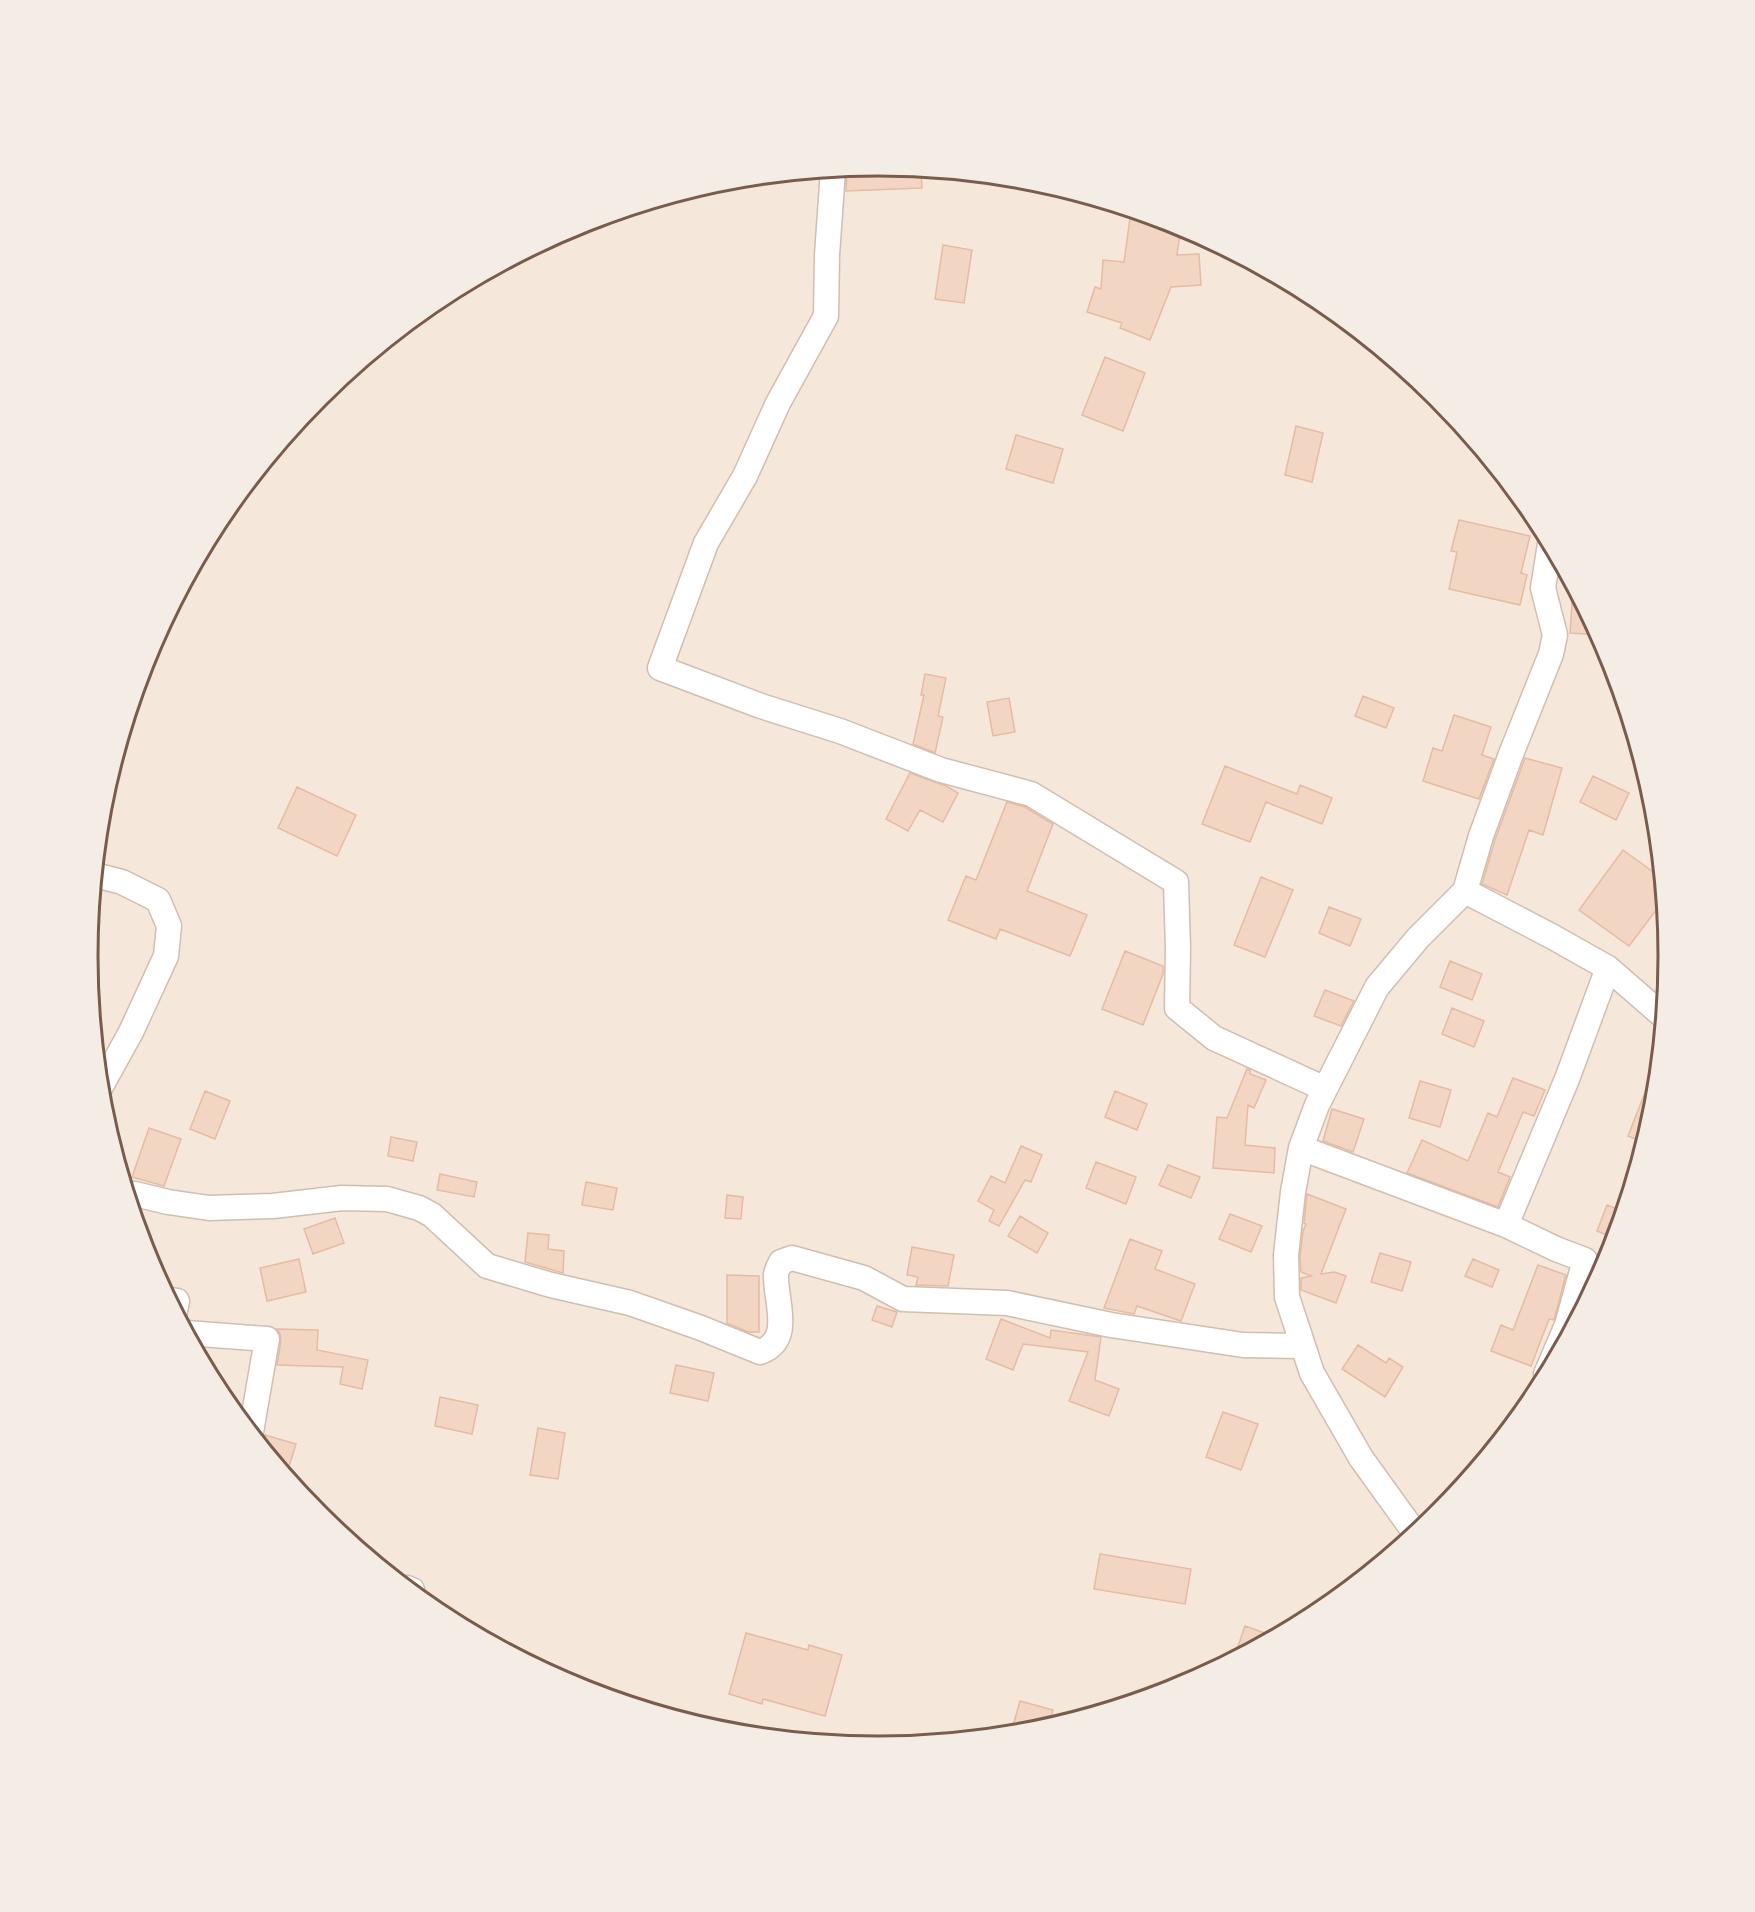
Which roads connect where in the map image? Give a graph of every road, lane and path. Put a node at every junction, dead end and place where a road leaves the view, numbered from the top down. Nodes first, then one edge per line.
1 (832, 178) edge
2 (1548, 558) edge
3 (102, 877) edge
4 (1465, 891) junction
5 (1608, 968) junction
6 (1656, 1010) edge
7 (107, 1076) edge
8 (1325, 1089) junction
9 (1301, 1148) junction
10 (136, 1196) edge
11 (1506, 1225) junction
12 (1570, 1314) edge
13 (195, 1334) edge
14 (1304, 1346) junction
15 (253, 1422) edge
16 (1410, 1526) edge

1 - 8 street
2 - 4 street
3 - 7 street
4 - 5 street
4 - 8 street
5 - 6 street
5 - 11 street
8 - 9 street
9 - 11 street
9 - 14 street
10 - 14 street
11 - 12 street
13 - 15 street
14 - 16 street

